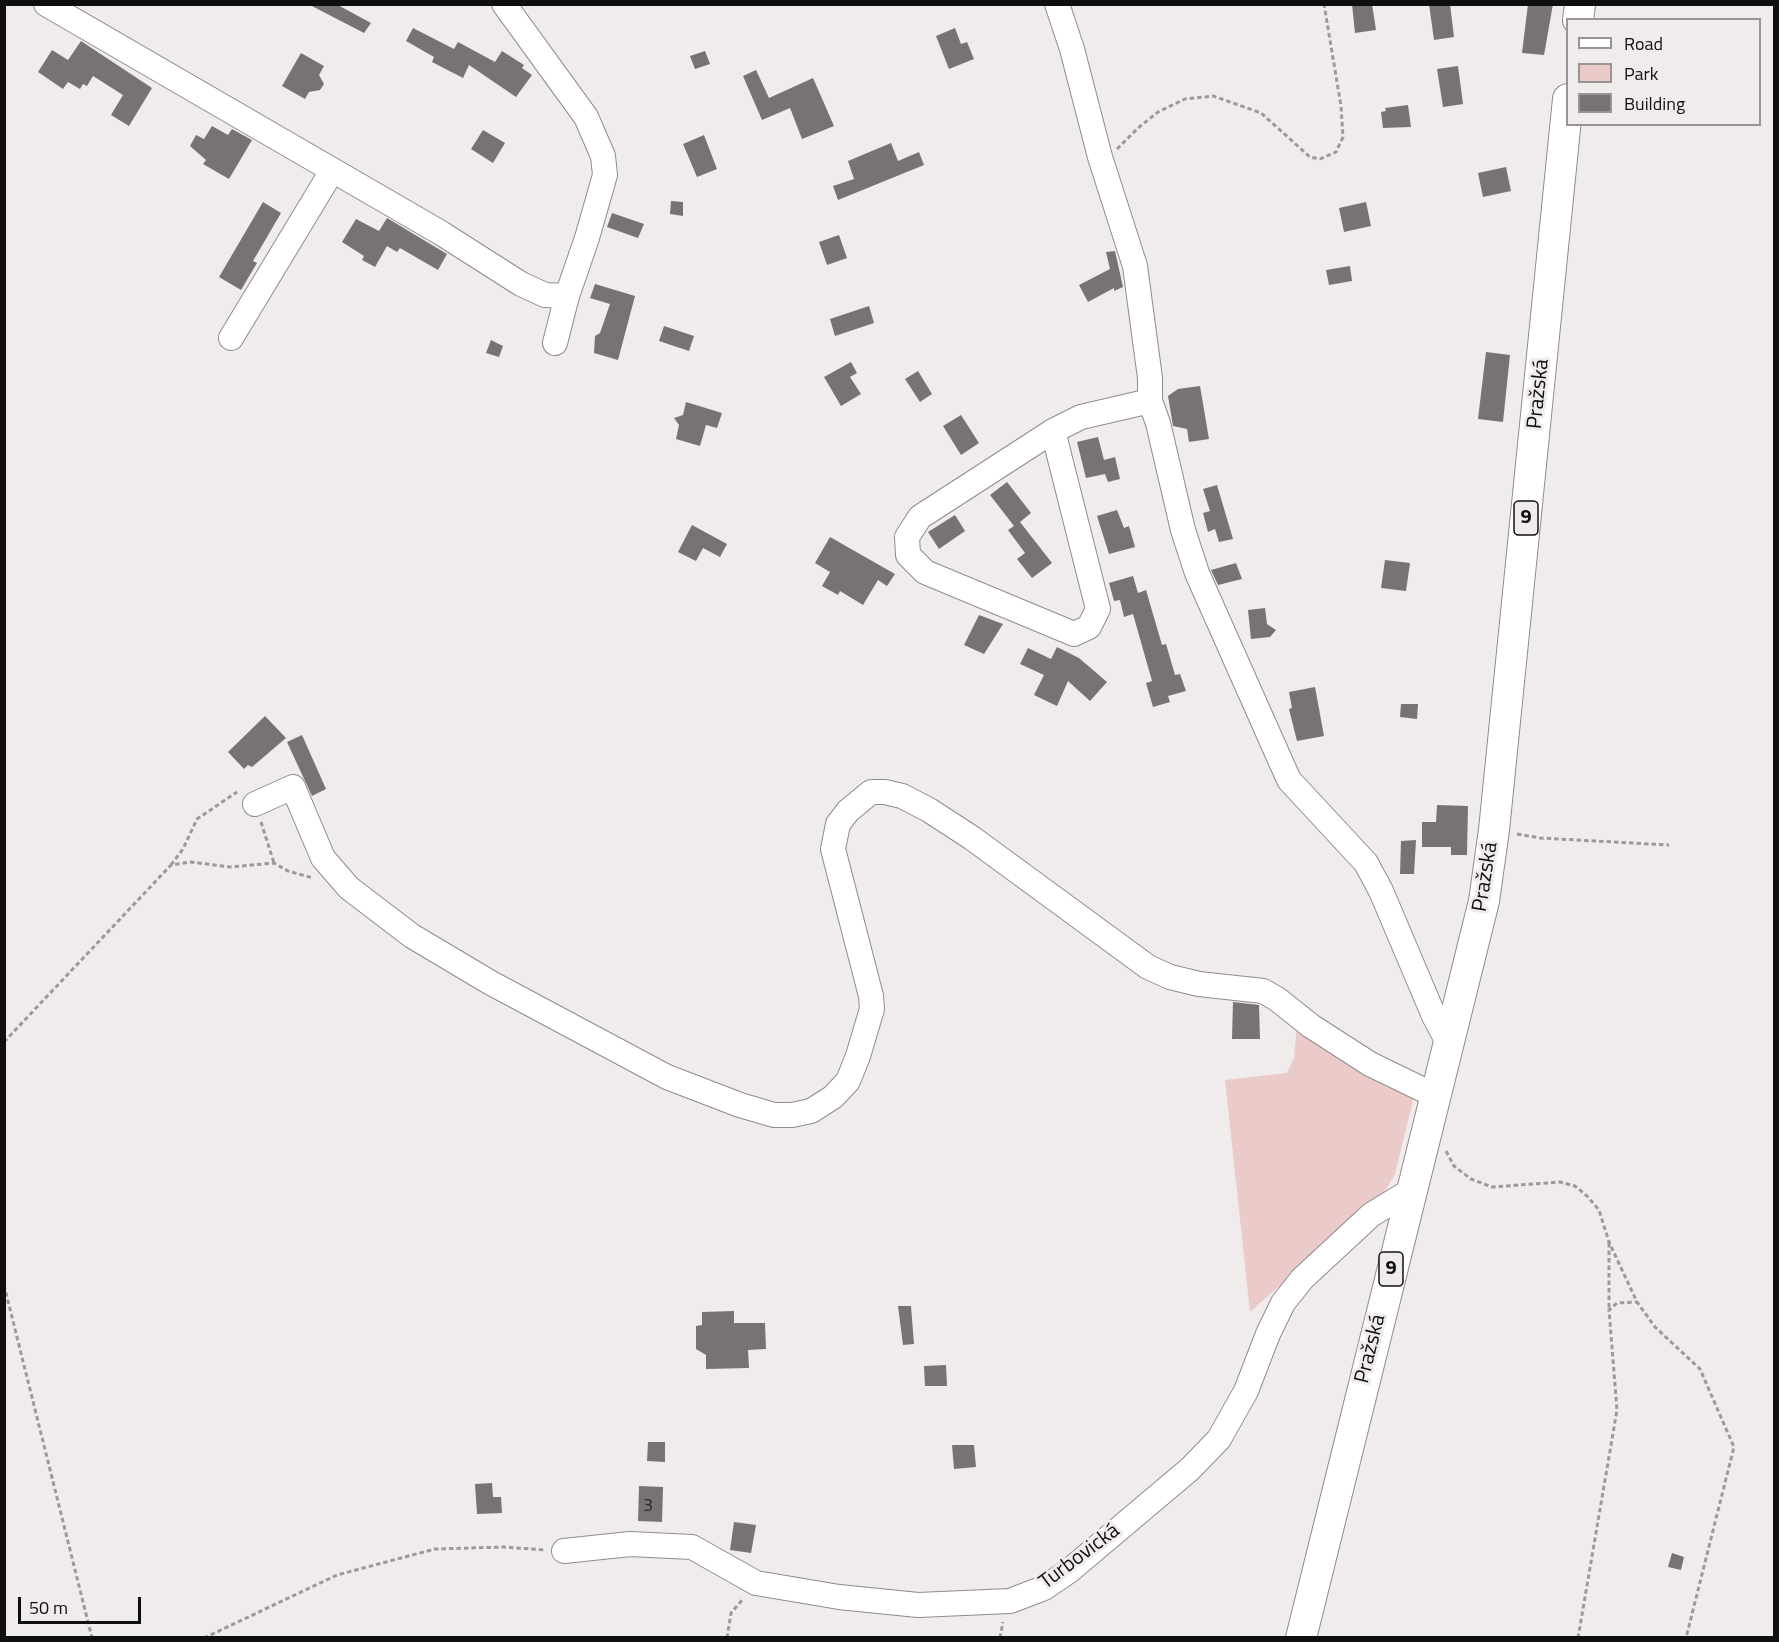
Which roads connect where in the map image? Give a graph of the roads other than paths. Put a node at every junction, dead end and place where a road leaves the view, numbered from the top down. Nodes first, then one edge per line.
1 (46, 4) edge
2 (504, 4) edge
3 (1058, 4) edge
4 (1566, 119) edge
5 (332, 171) junction
6 (567, 296) junction
7 (231, 338) dead end
8 (555, 343) dead end
9 (1150, 401) junction
10 (1053, 431) junction
11 (255, 804) road end
12 (1450, 1046) junction
13 (1436, 1096) junction
14 (1410, 1191) junction
15 (564, 1551) road end
16 (1301, 1638) edge

1 - 5 street
2 - 6 street
3 - 9 street
4 - 12 main road, Pražská / 9
5 - 6 street
5 - 7 street
6 - 8 street
9 - 10 street
9 - 12 street
10 - 10 street
11 - 13 street
12 - 13 main road, Pražská / 9
13 - 14 main road, Pražská / 9
14 - 15 street, Turbovická
14 - 16 main road, Pražská / 9

